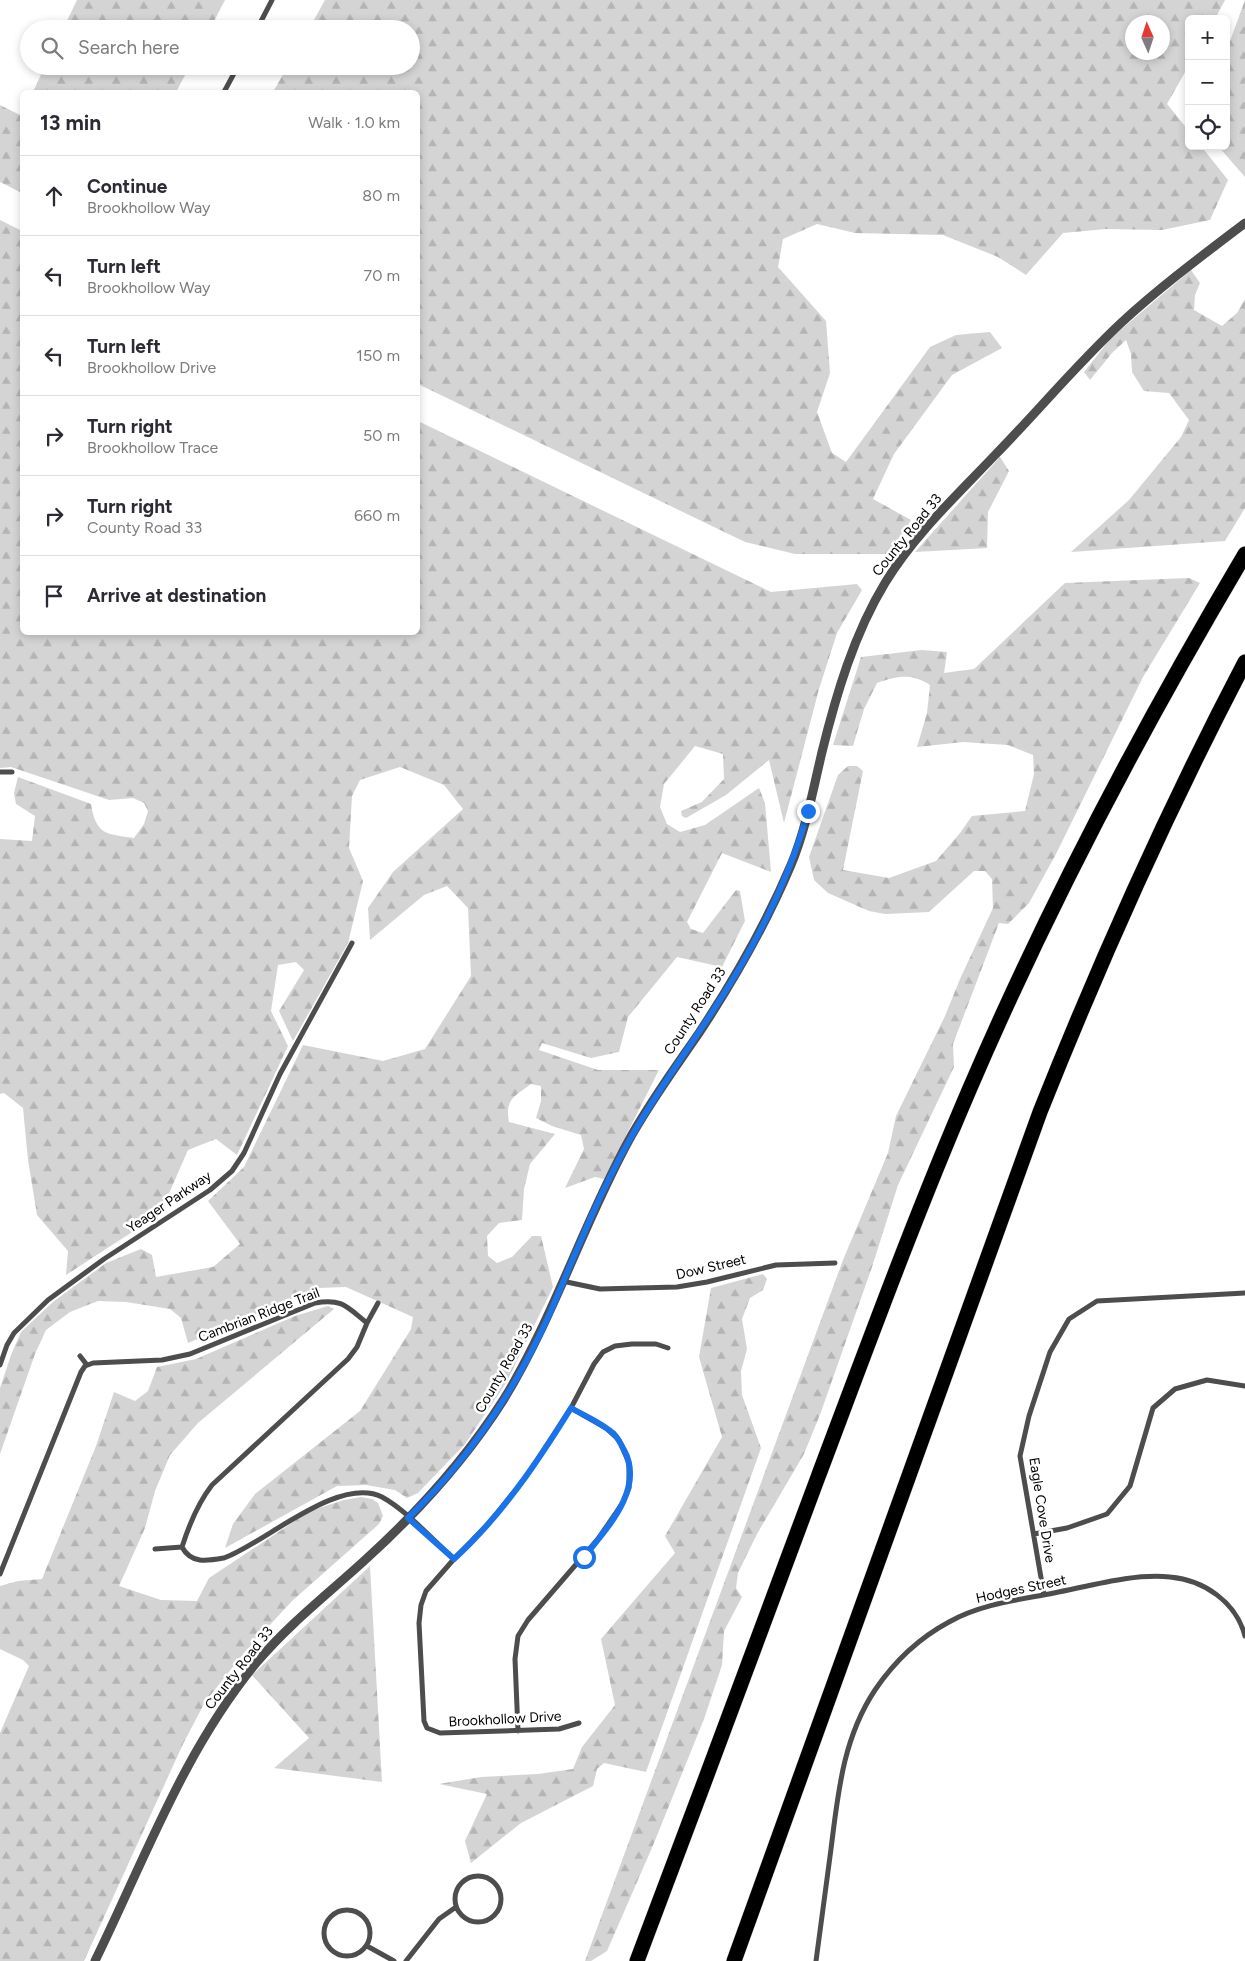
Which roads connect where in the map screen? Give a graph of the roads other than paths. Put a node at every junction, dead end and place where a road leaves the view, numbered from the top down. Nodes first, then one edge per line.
1 (272, 0) edge
2 (262, 20) edge
3 (233, 75) edge
4 (225, 90) edge
5 (1245, 223) edge
6 (1245, 554) edge
7 (1245, 662) edge
8 (0, 772) edge
9 (12, 772) dead end
10 (352, 943) dead end
11 (835, 1263) dead end
12 (562, 1281) junction
13 (1245, 1293) edge
14 (378, 1303) dead end
15 (368, 1323) junction
16 (668, 1348) dead end
17 (80, 1356) dead end
18 (0, 1365) edge
19 (87, 1365) junction
20 (1245, 1386) edge
21 (571, 1408) junction
22 (408, 1518) junction
23 (1034, 1534) junction
24 (182, 1547) junction
25 (155, 1548) dead end
26 (454, 1559) junction
27 (0, 1574) edge
28 (1044, 1595) junction
29 (1245, 1636) edge
30 (580, 1723) dead end
31 (518, 1731) junction
32 (456, 1907) junction
33 (366, 1946) junction
34 (95, 1961) edge
35 (394, 1961) edge
36 (406, 1961) edge
37 (637, 1961) edge
38 (734, 1961) edge
39 (816, 1961) edge

1 - 2 street
3 - 4 street
5 - 12 street, County Road 33
6 - 37 highway
7 - 38 highway
8 - 9 street
10 - 18 street, Yeager Parkway
11 - 12 street, Dow Street
12 - 22 street, County Road 33
13 - 23 street, Eagle Cove Drive
14 - 15 street
15 - 19 street, Cambrian Ridge Trail
15 - 24 street
16 - 21 street, Brookhollow Drive
17 - 19 street
19 - 27 street
20 - 23 street
21 - 26 street, Brookhollow Drive
21 - 31 street
22 - 24 street
22 - 26 street
22 - 34 street, County Road 33
23 - 28 street, Eagle Cove Drive
24 - 25 street
26 - 31 street, Brookhollow Drive
28 - 29 street, Hodges Street
28 - 39 street, Hodges Street
30 - 31 street, Brookhollow Drive
32 - 32 street
32 - 36 street
33 - 33 street
33 - 35 street

